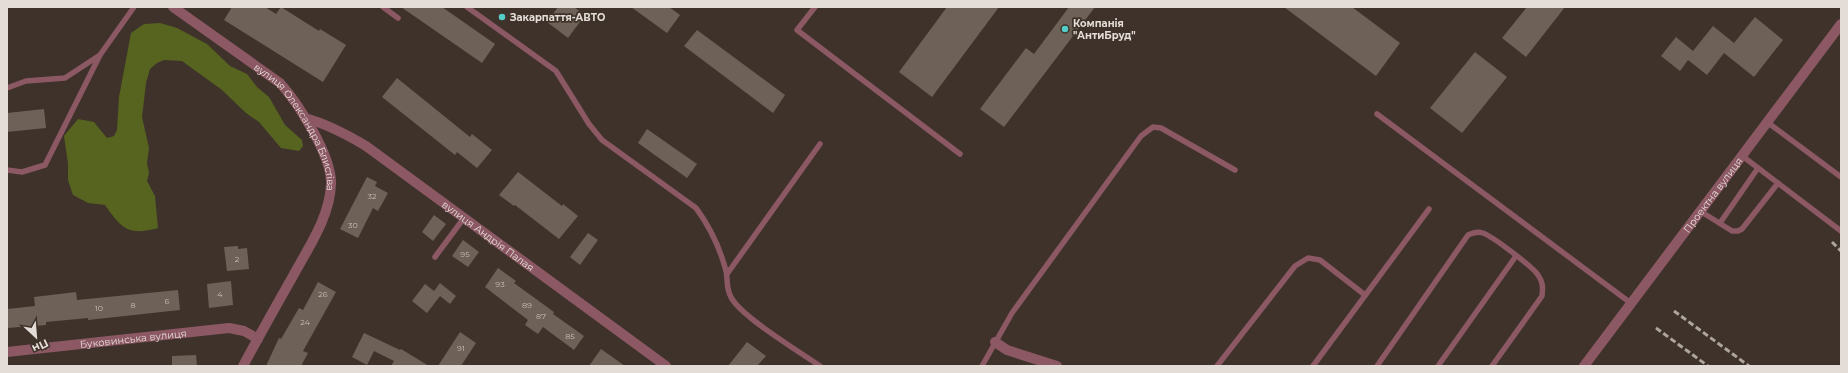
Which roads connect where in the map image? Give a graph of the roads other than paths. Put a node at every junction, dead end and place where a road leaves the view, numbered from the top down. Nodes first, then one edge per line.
1 (134, 7) edge
2 (173, 7) edge
3 (383, 7) edge
4 (467, 7) edge
5 (815, 7) edge
6 (398, 18) dead end
7 (1841, 24) edge
8 (100, 55) junction
9 (7, 88) edge
10 (1377, 114) dead end
11 (305, 118) junction
12 (1767, 122) junction
13 (820, 144) dead end
14 (960, 154) dead end
15 (1741, 155) junction
16 (1758, 168) junction
17 (7, 170) edge
18 (1236, 170) dead end
19 (1841, 176) edge
20 (1778, 183) junction
21 (1429, 209) dead end
22 (1699, 210) junction
23 (464, 218) junction
24 (1720, 223) junction
25 (1841, 231) edge
26 (1516, 256) junction
27 (435, 257) dead end
28 (727, 274) junction
29 (1365, 295) junction
30 (1632, 304) junction
31 (258, 339) junction
32 (994, 342) junction
33 (7, 352) edge
34 (243, 366) edge
35 (666, 366) edge
36 (820, 366) edge
37 (982, 366) edge
38 (1057, 366) edge
39 (1217, 366) edge
40 (1313, 366) edge
41 (1377, 366) edge
42 (1438, 366) edge
43 (1492, 366) edge
44 (1584, 366) edge

1 - 8 lane
2 - 11 street, вулиця Олександра Блистіва
3 - 6 lane
4 - 28 lane
5 - 14 lane
7 - 12 street, Проектна вулиця
8 - 9 lane
8 - 17 lane
10 - 30 lane
11 - 23 street, вулиця Андрія Палая
11 - 31 street, вулиця Олександра Блистіва
12 - 15 street, Проектна вулиця
12 - 19 lane
13 - 28 lane
15 - 16 lane
15 - 22 street, Проектна вулиця
16 - 20 lane
16 - 24 lane
18 - 32 lane
20 - 24 lane
20 - 25 lane
21 - 29 lane
22 - 24 lane
22 - 30 street, Проектна вулиця
23 - 27 lane
23 - 35 street, вулиця Андрія Палая
26 - 41 lane
26 - 42 lane
26 - 43 lane
28 - 36 lane
29 - 39 lane
29 - 40 lane
30 - 44 street, Проектна вулиця
31 - 33 street, Буковинська вулиця
31 - 34 street, вулиця Олександра Блистіва
32 - 37 lane
32 - 38 street

